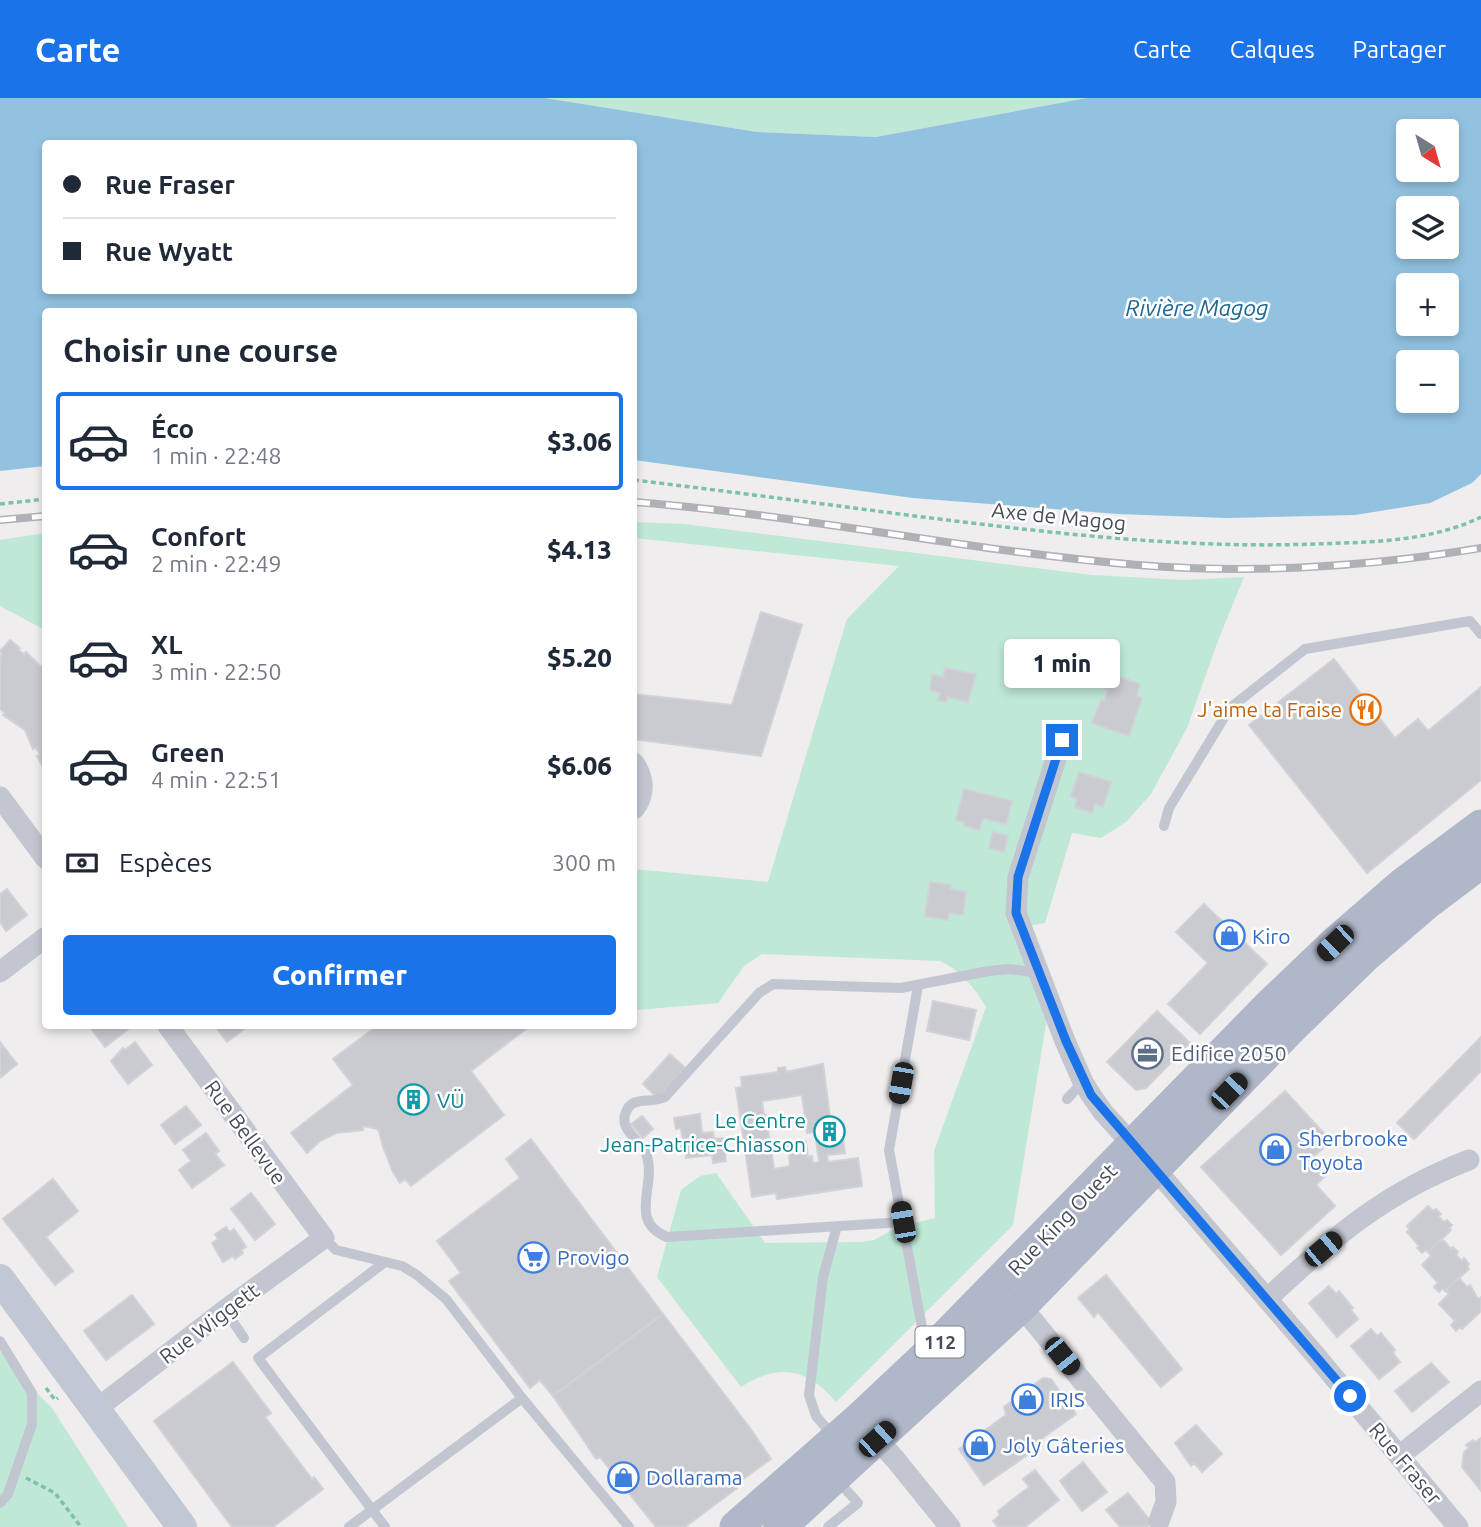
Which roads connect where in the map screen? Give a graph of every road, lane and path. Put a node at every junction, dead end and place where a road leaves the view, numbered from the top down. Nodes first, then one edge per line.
1 (637, 480) edge
2 (42, 499) edge
3 (0, 504) edge
4 (1481, 517) edge
5 (1481, 634) edge
6 (1062, 740) dead end
7 (637, 768) edge
8 (0, 797) edge
9 (637, 803) edge
10 (1164, 826) dead end
11 (1481, 826) edge
12 (42, 854) edge
13 (1481, 862) edge
14 (41, 945) edge
15 (10, 969) edge
16 (1040, 973) junction
17 (918, 986) junction
18 (170, 1029) edge
19 (1083, 1082) junction
20 (1067, 1099) dead end
21 (1144, 1157) junction
22 (1469, 1160) dead end
23 (903, 1222) junction
24 (837, 1226) junction
25 (324, 1238) junction
26 (385, 1262) junction
27 (0, 1279) edge
28 (1267, 1299) junction
29 (1021, 1306) junction
30 (225, 1310) junction
31 (244, 1338) dead end
32 (0, 1341) edge
33 (927, 1355) junction
34 (43, 1385) dead end
35 (1481, 1391) edge
36 (58, 1398) dead end
37 (522, 1398) junction
38 (95, 1410) junction
39 (857, 1433) junction
40 (1399, 1456) junction
41 (15, 1473) junction
42 (835, 1478) junction
43 (0, 1503) edge
44 (372, 1510) junction
45 (1159, 1521) dead end
46 (945, 1525) edge
47 (81, 1527) edge
48 (162, 1527) edge
49 (182, 1527) edge
50 (349, 1527) edge
51 (385, 1527) edge
52 (629, 1527) edge
53 (736, 1527) edge
54 (780, 1527) edge
55 (828, 1527) edge
56 (1458, 1527) edge

1 - 4 path, Axe de Magog
2 - 3 path
5 - 10 lane
6 - 16 street, Rue Fraser
7 - 9 street
8 - 12 street
11 - 21 main road, Rue King Ouest / 112
13 - 21 main road, Rue King Ouest / 112
14 - 15 street
16 - 17 lane
16 - 19 street, Rue Fraser
17 - 23 lane
17 - 24 lane
18 - 25 street, Rue Bellevue
19 - 20 lane
19 - 21 street, Rue Fraser
21 - 28 street, Rue Fraser
21 - 29 main road, Rue King Ouest / 112
21 - 33 main road, Rue King Ouest / 112
22 - 28 street
23 - 24 lane
23 - 33 lane
24 - 39 lane
25 - 26 lane
25 - 30 street, Rue Wiggett
26 - 37 lane
26 - 44 lane
27 - 38 main road
28 - 40 street, Rue Fraser
29 - 39 main road, Rue King Ouest / 112
29 - 45 street
30 - 31 lane
30 - 38 street, Rue Wiggett
32 - 41 lane
33 - 39 main road, Rue King Ouest / 112
34 - 36 path
35 - 40 street
37 - 44 lane
37 - 52 lane
38 - 48 main road
38 - 49 main road
39 - 42 main road, Rue King Ouest / 112
39 - 46 street
39 - 53 main road, Rue King Ouest / 112
40 - 56 street, Rue Fraser
41 - 43 lane
41 - 47 path
42 - 54 main road, Rue King Ouest / 112
42 - 55 lane
44 - 50 lane
44 - 51 lane

